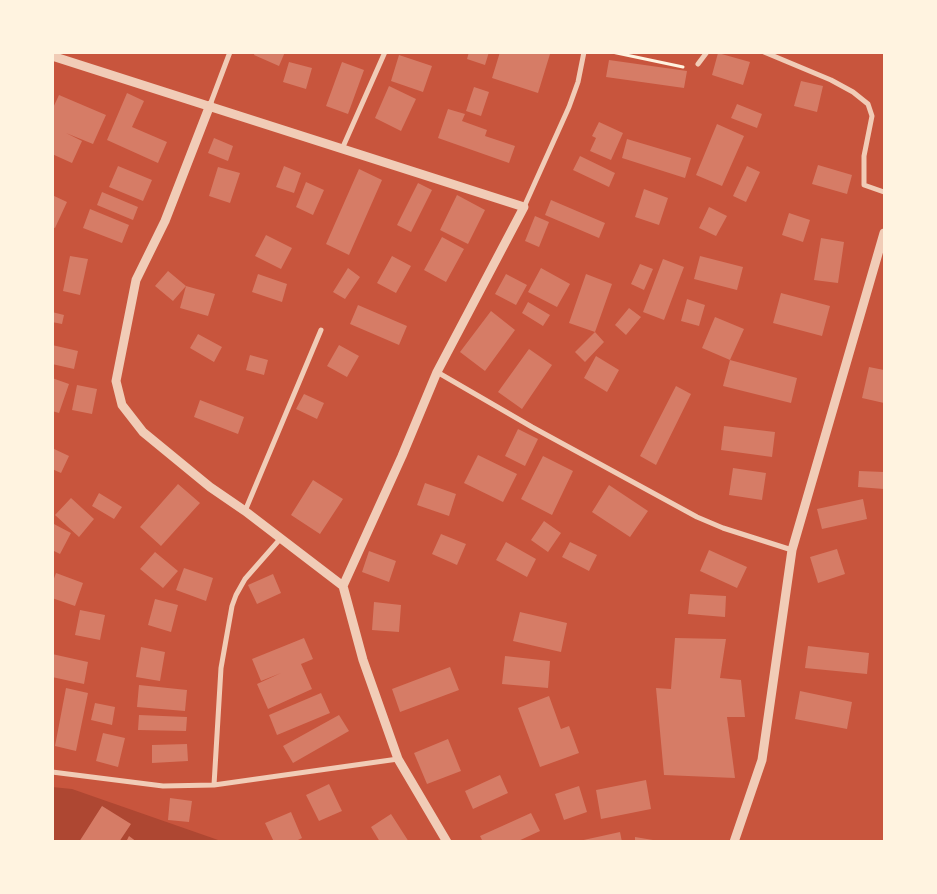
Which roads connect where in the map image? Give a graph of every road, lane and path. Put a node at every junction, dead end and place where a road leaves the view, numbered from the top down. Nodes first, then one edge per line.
1 (230, 52) edge
2 (385, 52) edge
3 (584, 52) edge
4 (612, 52) edge
5 (707, 52) edge
6 (764, 52) edge
7 (52, 56) edge
8 (698, 64) joint
9 (210, 105) junction
10 (342, 149) junction
11 (884, 192) edge
12 (524, 207) junction
13 (884, 233) edge
14 (321, 330) dead end
15 (437, 372) junction
16 (245, 511) junction
17 (282, 538) junction
18 (792, 550) junction
19 (343, 586) junction
20 (398, 759) junction
21 (52, 772) edge
22 (214, 785) junction
23 (447, 842) edge
24 (734, 842) edge

1 - 9 street
2 - 10 street
3 - 12 street
4 - 8 path
5 - 8 street
6 - 11 street
7 - 9 street
9 - 10 street
9 - 16 street
10 - 12 street
12 - 15 street
13 - 18 street
14 - 16 street
15 - 18 street
15 - 19 street
16 - 17 street
17 - 19 street
17 - 22 street
18 - 24 street
19 - 20 street
20 - 22 street
20 - 23 street
21 - 22 street

